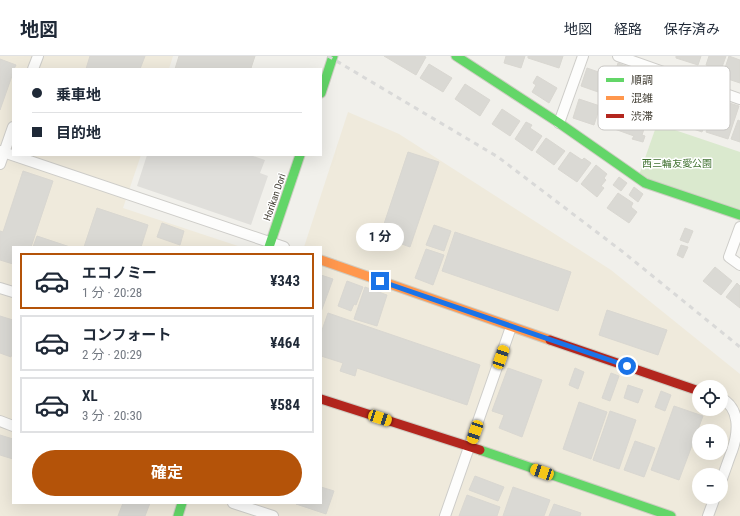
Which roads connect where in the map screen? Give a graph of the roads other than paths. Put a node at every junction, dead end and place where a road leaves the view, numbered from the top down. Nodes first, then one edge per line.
1 (38, 56) edge
2 (334, 56) edge
3 (456, 56) edge
4 (583, 56) edge
5 (618, 56) edge
6 (646, 66) edge
7 (34, 68) edge
8 (322, 90) edge
9 (730, 95) edge
10 (740, 99) edge
11 (559, 123) junction
12 (12, 129) edge
13 (2, 152) edge
14 (12, 155) edge
15 (14, 156) edge
16 (300, 156) edge
17 (0, 164) edge
18 (740, 215) edge
19 (740, 227) edge
20 (270, 245) edge
21 (322, 260) edge
22 (740, 265) edge
23 (0, 288) edge
24 (12, 292) edge
25 (511, 327) junction
26 (692, 389) edge
27 (322, 399) edge
28 (728, 401) edge
29 (0, 421) edge
30 (12, 426) edge
31 (470, 447) junction
32 (726, 468) edge
33 (182, 504) edge
34 (236, 504) edge
35 (712, 504) edge
36 (178, 516) edge
37 (273, 516) edge
38 (444, 516) edge
39 (671, 516) edge
40 (708, 516) edge

1 - 7 street
2 - 8 street
3 - 11 street
4 - 11 street
5 - 6 street
9 - 10 street
11 - 18 street
12 - 13 street
13 - 14 street
13 - 17 street
15 - 20 street
16 - 20 street, Horikan Dori
19 - 22 street
21 - 25 street
23 - 24 street
25 - 26 street
25 - 31 street
27 - 31 street
28 - 32 street
29 - 30 street
31 - 38 street
31 - 39 street
33 - 36 street
34 - 37 street
35 - 40 street

